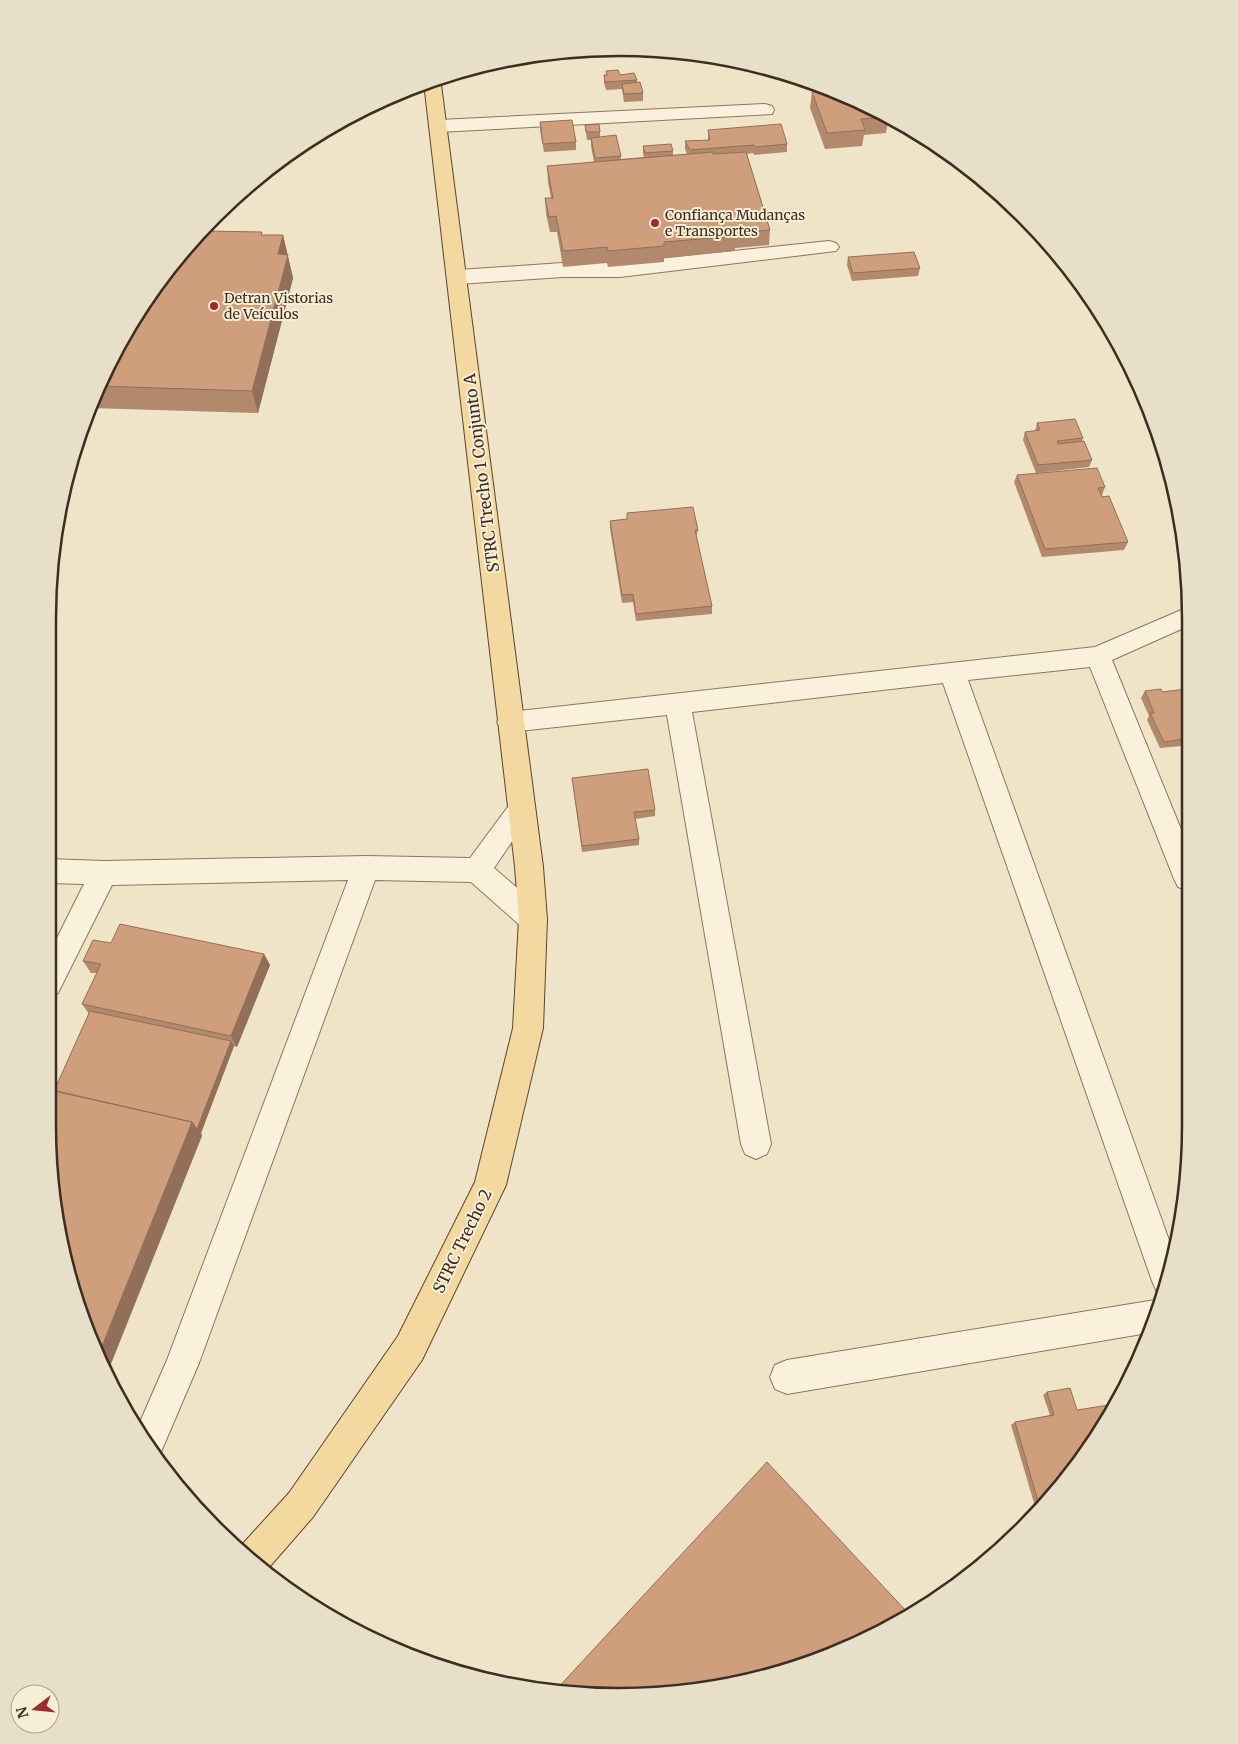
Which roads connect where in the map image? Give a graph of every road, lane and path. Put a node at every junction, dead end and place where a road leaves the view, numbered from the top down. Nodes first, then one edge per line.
1 (434, 87) edge
2 (765, 110) dead end
3 (439, 126) junction
4 (829, 247) dead end
5 (459, 277) junction
6 (1182, 619) edge
7 (1098, 656) junction
8 (952, 672) junction
9 (678, 703) junction
10 (510, 722) junction
11 (522, 808) junction
12 (1182, 864) edge
13 (529, 867) joint
14 (366, 868) junction
15 (477, 870) junction
16 (56, 871) edge
17 (104, 873) junction
18 (533, 919) junction
19 (56, 968) edge
20 (756, 1144) dead end
21 (1164, 1268) edge
22 (1148, 1317) edge
23 (787, 1377) dead end
24 (151, 1437) edge
25 (257, 1555) edge

1 - 3 main road, STRC Trecho 1 Conjunto A
2 - 3 street
3 - 5 main road, STRC Trecho 1 Conjunto A
4 - 5 street
5 - 10 main road, STRC Trecho 1 Conjunto A
6 - 7 street
7 - 8 street
7 - 12 street
8 - 9 street
8 - 21 street
9 - 10 street
9 - 20 street
10 - 11 main road, STRC Trecho 1 Conjunto A
11 - 13 main road, STRC Trecho 1 Conjunto A
11 - 15 street
13 - 18 main road, STRC Trecho 2
14 - 15 street
14 - 17 street
14 - 24 street
15 - 18 street
16 - 17 street
17 - 19 street
18 - 25 main road, STRC Trecho 2
22 - 23 street

